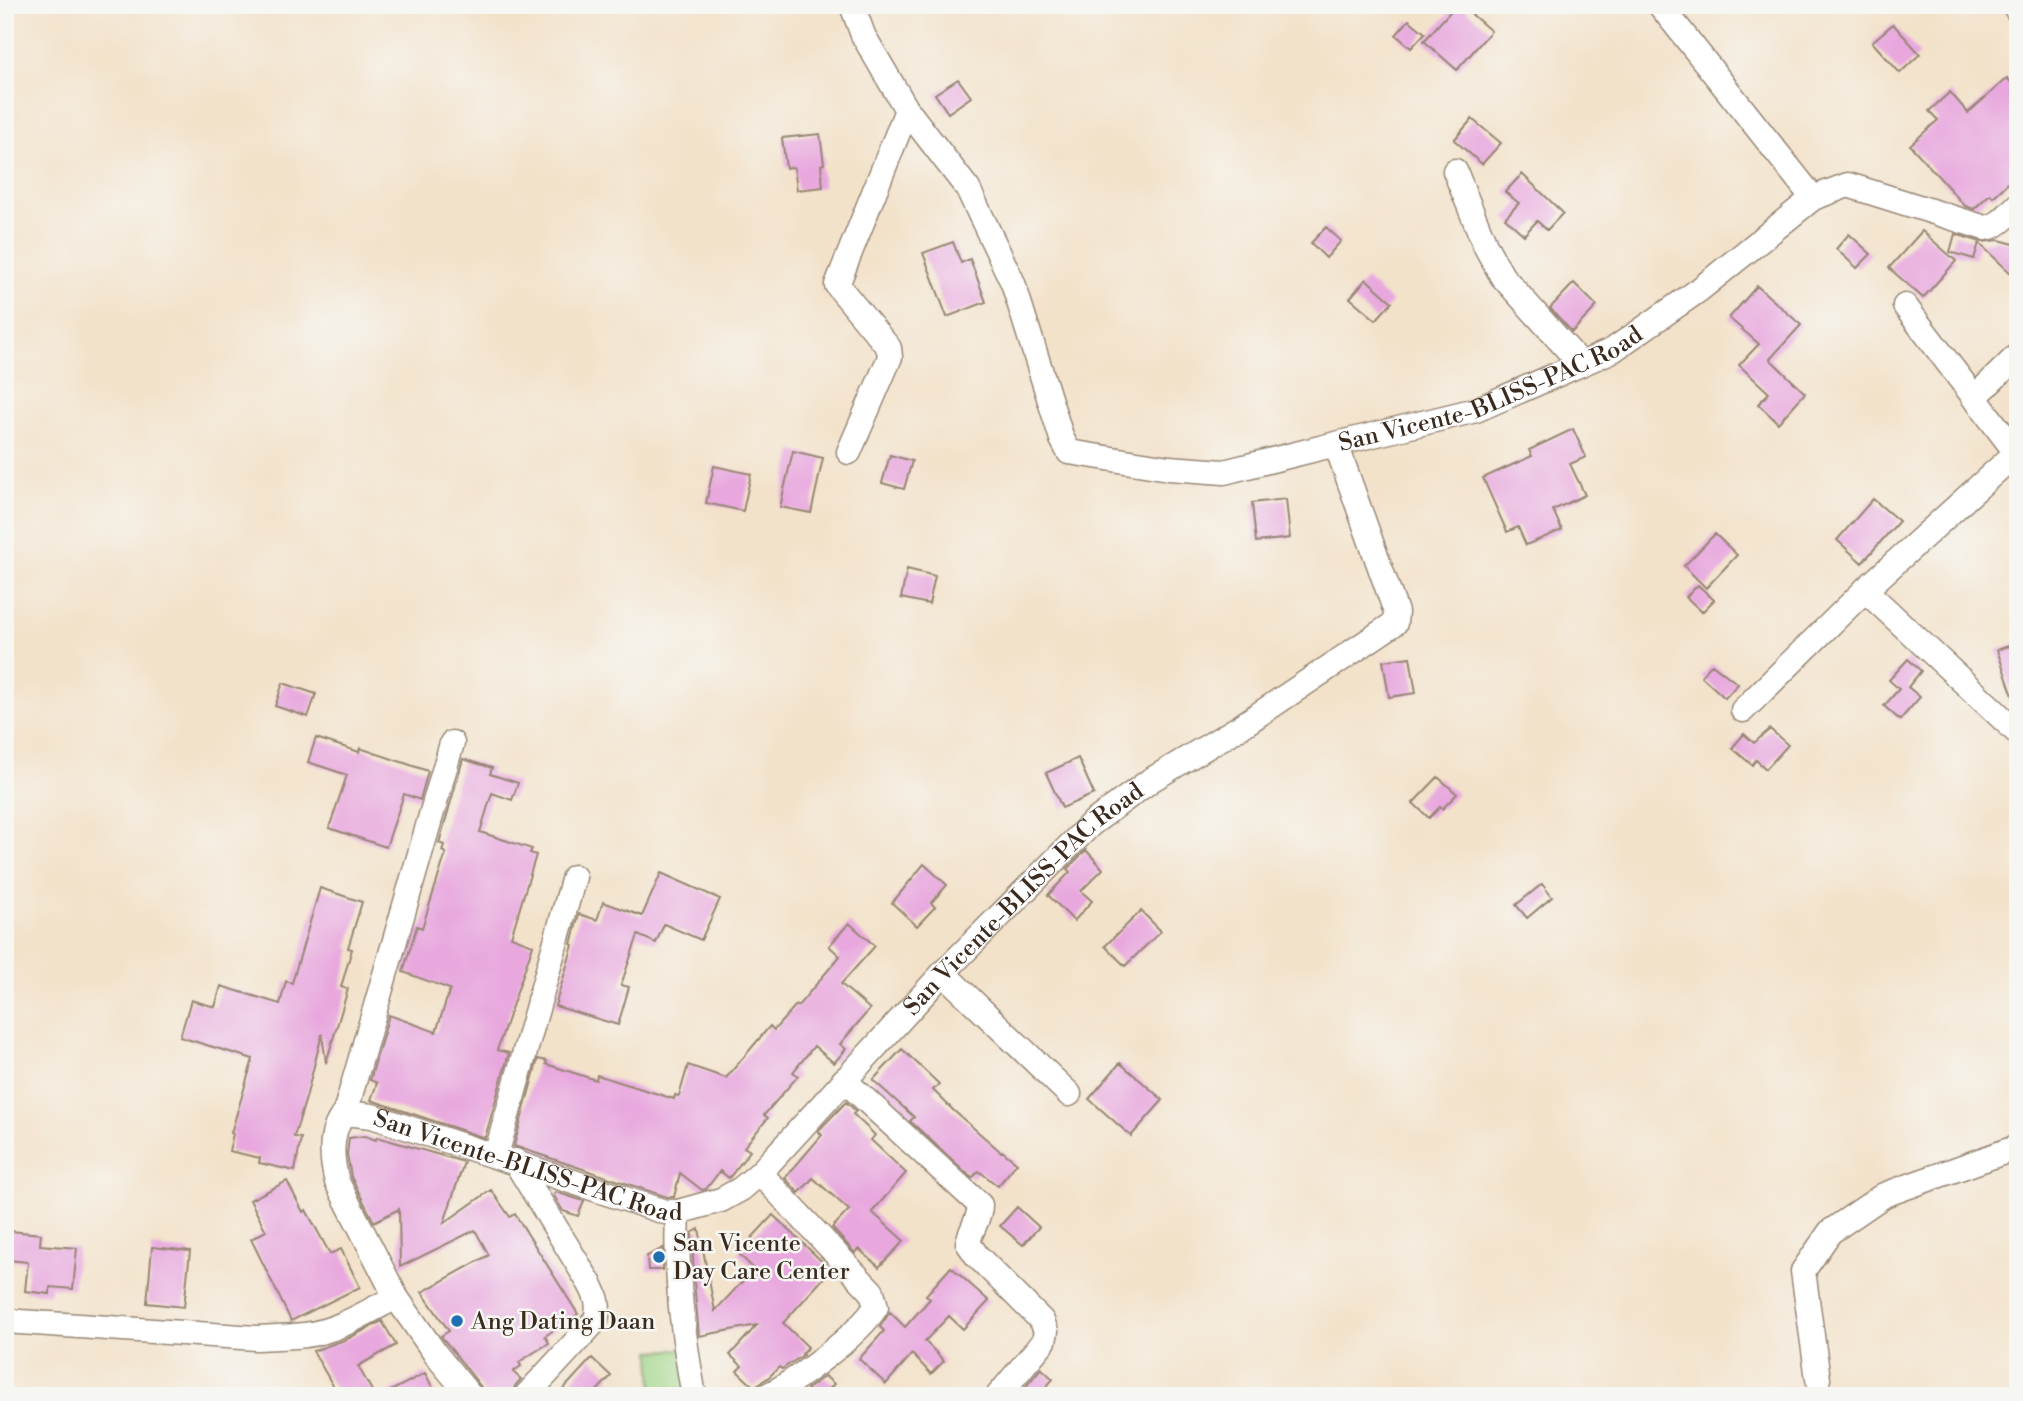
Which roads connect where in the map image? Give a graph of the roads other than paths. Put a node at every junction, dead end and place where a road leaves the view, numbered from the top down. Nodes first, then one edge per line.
1 (852, 5) edge
2 (1660, 5) edge
3 (2014, 5) edge
4 (2018, 11) edge
5 (906, 110) junction
6 (1455, 171) dead end
7 (1813, 198) junction
8 (2018, 205) edge
9 (1905, 306) dead end
10 (2018, 355) edge
11 (1580, 363) junction
12 (1974, 398) junction
13 (1336, 444) junction
14 (849, 452) dead end
15 (2017, 454) edge
16 (1865, 590) junction
17 (1743, 710) dead end
18 (2018, 733) edge
19 (452, 743) dead end
20 (574, 877) dead end
21 (943, 973) junction
22 (844, 1080) junction
23 (1069, 1094) dead end
24 (345, 1113) junction
25 (2018, 1147) edge
26 (506, 1158) junction
27 (760, 1173) junction
28 (678, 1212) junction
29 (396, 1297) junction
30 (5, 1321) edge
31 (1818, 1379) dead end
32 (470, 1396) edge
33 (526, 1396) edge
34 (694, 1396) edge
35 (766, 1396) edge
36 (998, 1396) edge

1 - 5 street
2 - 7 street
3 - 4 street
5 - 13 street
5 - 14 street
6 - 11 street
7 - 8 street, San Vicente-BLISS-PAC Road
7 - 11 street, San Vicente-BLISS-PAC Road
9 - 12 street
10 - 12 street
11 - 13 street, San Vicente-BLISS-PAC Road
12 - 15 street
13 - 21 street, San Vicente-BLISS-PAC Road
15 - 16 street
16 - 17 street
16 - 18 street
19 - 24 street
20 - 26 street
21 - 22 street, San Vicente-BLISS-PAC Road
21 - 23 street
22 - 27 street, San Vicente-BLISS-PAC Road
22 - 36 street
24 - 26 street, San Vicente-BLISS-PAC Road
24 - 29 street, San Vicente-BLISS-PAC Road
25 - 31 street
26 - 28 street, San Vicente-BLISS-PAC Road
26 - 33 street
27 - 28 street, San Vicente-BLISS-PAC Road
27 - 35 street
28 - 34 street
29 - 30 street
29 - 32 street, San Vicente-BLISS-PAC Road

